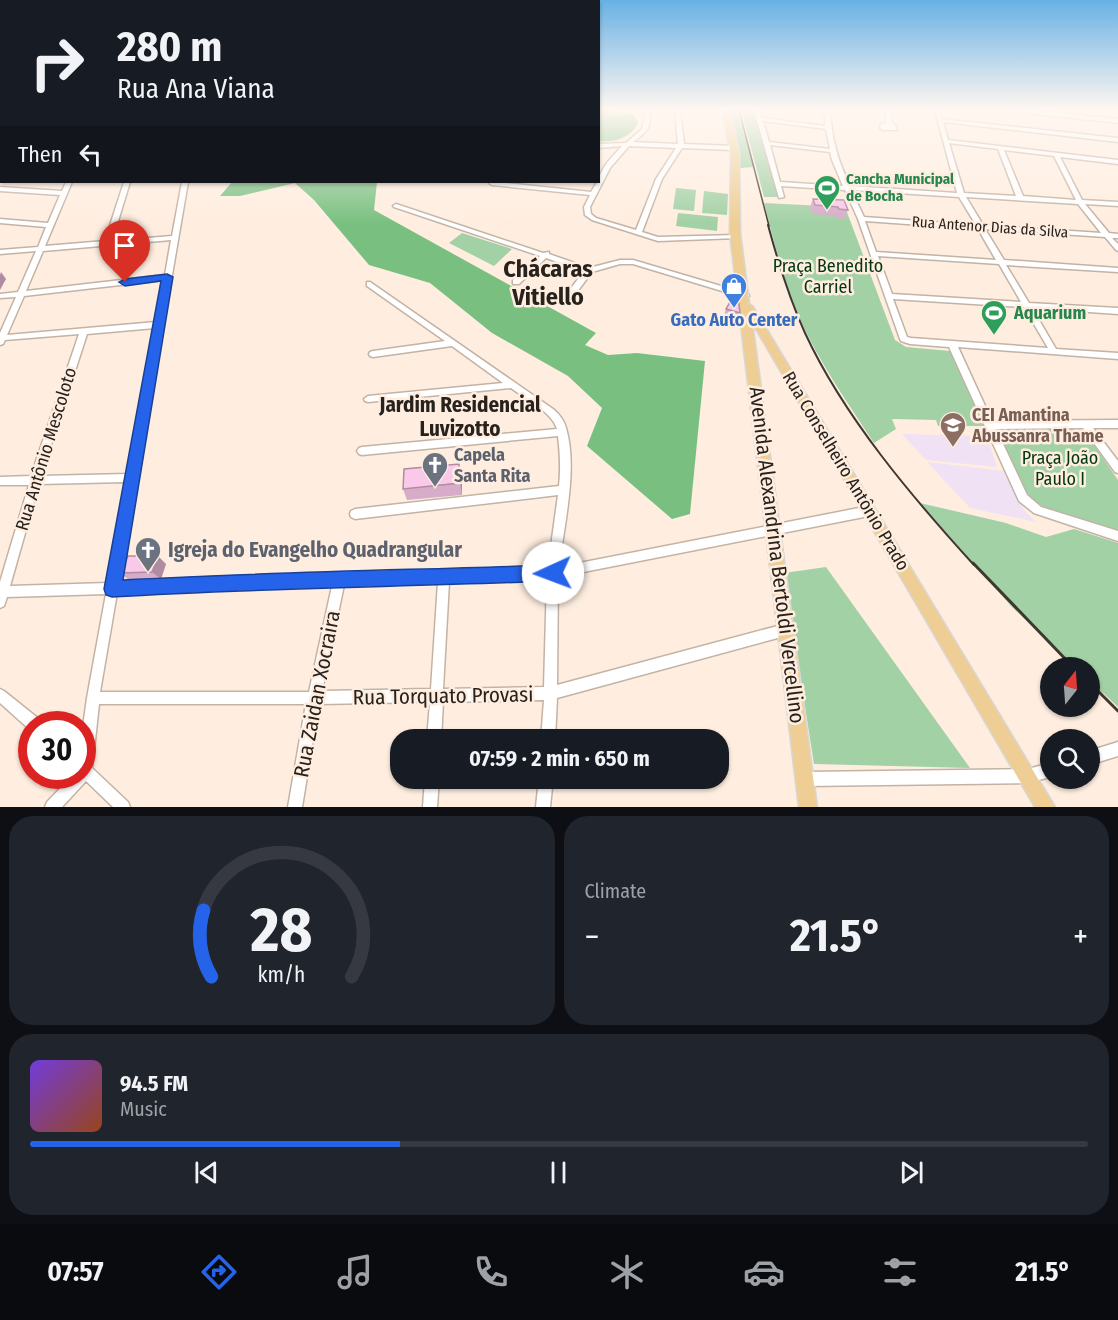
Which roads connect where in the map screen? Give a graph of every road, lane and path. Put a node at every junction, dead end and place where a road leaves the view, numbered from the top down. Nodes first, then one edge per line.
1 (623, 148) edge
2 (679, 148) edge
3 (727, 148) edge
4 (733, 148) joint
5 (767, 148) edge
6 (806, 148) edge
7 (833, 148) edge
8 (948, 148) edge
9 (1000, 148) joint
10 (834, 151) junction
11 (1056, 155) junction
12 (1118, 162) edge
13 (600, 166) edge
14 (607, 167) junction
15 (600, 182) edge
16 (69, 183) edge
17 (127, 183) edge
18 (184, 183) edge
19 (492, 183) dead end
20 (599, 183) edge
21 (777, 184) junction
22 (848, 188) junction
23 (0, 189) edge
24 (64, 193) junction
25 (594, 194) junction
26 (961, 194) junction
27 (781, 197) dead end
28 (1020, 198) junction
29 (1080, 202) junction
30 (1118, 204) edge
31 (396, 206) dead end
32 (861, 219) junction
33 (0, 221) edge
34 (49, 225) junction
35 (980, 226) junction
36 (638, 233) junction
37 (1107, 236) junction
38 (1118, 236) edge
39 (735, 237) junction
40 (174, 238) junction
41 (108, 244) junction
42 (1118, 249) edge
43 (41, 250) junction
44 (0, 252) edge
45 (873, 254) junction
46 (546, 255) junction
47 (1002, 263) junction
48 (589, 270) junction
49 (1118, 270) edge
50 (167, 277) junction
51 (516, 282) dead end
52 (370, 284) dead end
53 (20, 295) junction
54 (0, 296) edge
55 (888, 296) junction
56 (745, 300) junction
57 (564, 303) dead end
58 (1027, 305) junction
59 (1118, 311) edge
60 (158, 325) junction
61 (84, 331) junction
62 (756, 335) junction
63 (0, 339) edge
64 (453, 343) junction
65 (952, 344) junction
66 (1054, 352) junction
67 (373, 354) dead end
68 (1117, 358) edge
69 (511, 385) junction
70 (368, 399) dead end
71 (1085, 424) junction
72 (1118, 424) edge
73 (989, 425) junction
74 (562, 432) junction
75 (362, 451) dead end
76 (1118, 469) edge
77 (132, 478) junction
78 (35, 480) junction
79 (0, 481) edge
80 (563, 490) junction
81 (869, 511) junction
82 (356, 514) dead end
83 (772, 531) junction
84 (1118, 536) edge
85 (553, 573) junction
86 (444, 577) junction
87 (339, 581) junction
88 (112, 589) junction
89 (1, 595) edge
90 (785, 630) junction
91 (552, 693) junction
92 (0, 694) edge
93 (437, 697) junction
94 (93, 698) junction
95 (314, 699) junction
96 (19, 711) edge
97 (91, 711) edge
98 (436, 729) edge
99 (549, 729) edge
100 (1118, 750) edge
101 (1100, 755) edge
102 (1040, 773) edge
103 (1028, 776) junction
104 (806, 779) junction
105 (96, 783) edge
106 (68, 789) edge
107 (431, 789) edge
108 (545, 789) edge
109 (52, 807) edge
110 (123, 807) edge
111 (295, 807) edge
112 (430, 807) edge
113 (543, 807) edge
114 (808, 807) edge
115 (1046, 807) edge

1 - 14 street
2 - 36 street
3 - 4 street
4 - 39 main road
5 - 21 street
6 - 10 street
7 - 10 street
8 - 26 street
9 - 11 street
9 - 28 street
10 - 22 street
11 - 12 street
11 - 29 street
13 - 14 street
14 - 15 street
16 - 24 street
17 - 41 street
18 - 40 street
19 - 25 street
20 - 25 street
21 - 22 street
21 - 27 street
22 - 26 street
22 - 32 street
23 - 24 street
24 - 34 street
25 - 36 street
26 - 28 street
26 - 35 street
28 - 29 street
29 - 30 street
29 - 37 street
31 - 46 street
32 - 35 street, Rua Antenor Dias da Silva
32 - 45 street
33 - 34 street
34 - 43 street
35 - 37 street, Rua Antenor Dias da Silva
35 - 47 street
36 - 39 street
37 - 38 street, Rua Antenor Dias da Silva
37 - 42 street
39 - 56 main road
40 - 41 street
40 - 50 street
41 - 43 street
43 - 44 street
43 - 53 street
45 - 47 street
45 - 55 street
46 - 48 street
46 - 51 street
47 - 49 street
47 - 58 street
48 - 56 street
48 - 57 street
50 - 53 street
50 - 60 street
52 - 64 street
53 - 54 street
53 - 63 street
55 - 58 street
55 - 65 street
56 - 62 main road, Avenida Alexandrina Bertoldi Vercellino
58 - 59 street
58 - 66 street
60 - 61 street
60 - 77 street
61 - 63 street
61 - 78 street, Rua Antônio Mescoloto
62 - 81 main road, Rua Conselheiro Antônio Prado
62 - 83 main road, Avenida Alexandrina Bertoldi Vercellino
64 - 67 street
64 - 69 street
65 - 66 street
65 - 73 street
66 - 68 street
69 - 70 street
69 - 74 street
71 - 72 street
71 - 73 street
71 - 76 street
73 - 84 street
74 - 75 street
74 - 80 street
77 - 78 street
77 - 88 street
78 - 79 street
78 - 89 street, Rua Antônio Mescoloto
80 - 82 street
80 - 85 street
81 - 83 street
81 - 103 main road, Rua Conselheiro Antônio Prado
83 - 85 street
83 - 90 main road, Avenida Alexandrina Bertoldi Vercellino
85 - 86 street
85 - 91 street
86 - 87 street
86 - 93 street
87 - 88 street
87 - 95 street, Rua Zaidan Xocraira
88 - 89 street
88 - 94 street
90 - 91 street, Rua Torquato Provasi
90 - 104 main road, Avenida Alexandrina Bertoldi Vercellino
91 - 93 street, Rua Torquato Provasi
91 - 99 street
92 - 96 street
93 - 95 street, Rua Torquato Provasi
93 - 98 street
94 - 95 street, Rua Torquato Provasi
94 - 97 street
95 - 111 street, Rua Zaidan Xocraira
100 - 101 street
102 - 103 street
103 - 104 street
103 - 115 main road, Rua Conselheiro Antônio Prado
104 - 114 main road, Avenida Alexandrina Bertoldi Vercellino
105 - 110 street
106 - 109 street
107 - 112 street
108 - 113 street

